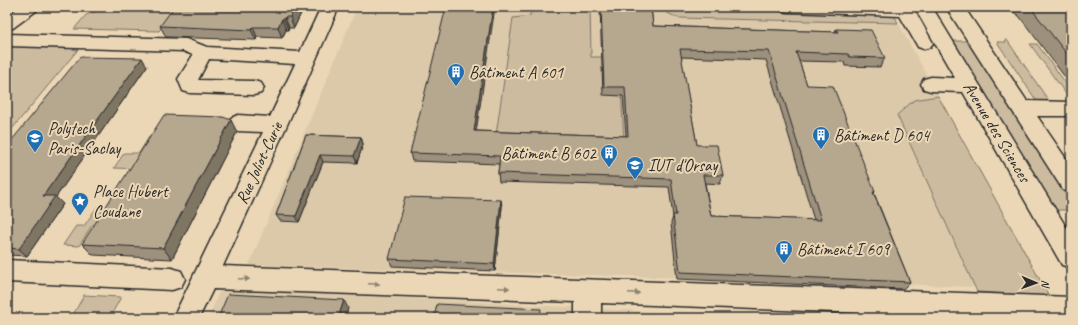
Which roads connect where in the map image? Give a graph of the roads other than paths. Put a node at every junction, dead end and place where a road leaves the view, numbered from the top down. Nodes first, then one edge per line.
1 (30, 7) edge
2 (330, 7) edge
3 (788, 7) edge
4 (955, 7) edge
5 (913, 12) edge
6 (7, 24) edge
7 (7, 40) edge
8 (924, 43) dead end
9 (204, 53) junction
10 (307, 59) junction
11 (931, 84) dead end
12 (969, 85) junction
13 (254, 88) dead end
14 (1021, 108) junction
15 (1071, 109) edge
16 (238, 123) dead end
17 (277, 125) junction
18 (1071, 184) edge
19 (1071, 257) edge
20 (7, 271) edge
21 (205, 277) junction
22 (172, 279) dead end
23 (588, 291) junction
24 (1071, 309) edge
25 (186, 318) edge
26 (588, 318) edge

1 - 6 street
2 - 10 street, Rue Joliot-Curie
3 - 5 street
4 - 14 street
5 - 8 street
5 - 12 street, Avenue des Sciences
7 - 9 street
9 - 10 street
9 - 13 street
10 - 17 street, Rue Joliot-Curie
11 - 12 street
12 - 19 street, Avenue des Sciences
14 - 15 street
14 - 18 street
16 - 17 street
17 - 21 street, Rue Joliot-Curie
20 - 22 street
21 -> 23 street
21 - 25 street, Rue Joliot-Curie
23 -> 24 street
23 - 26 street

